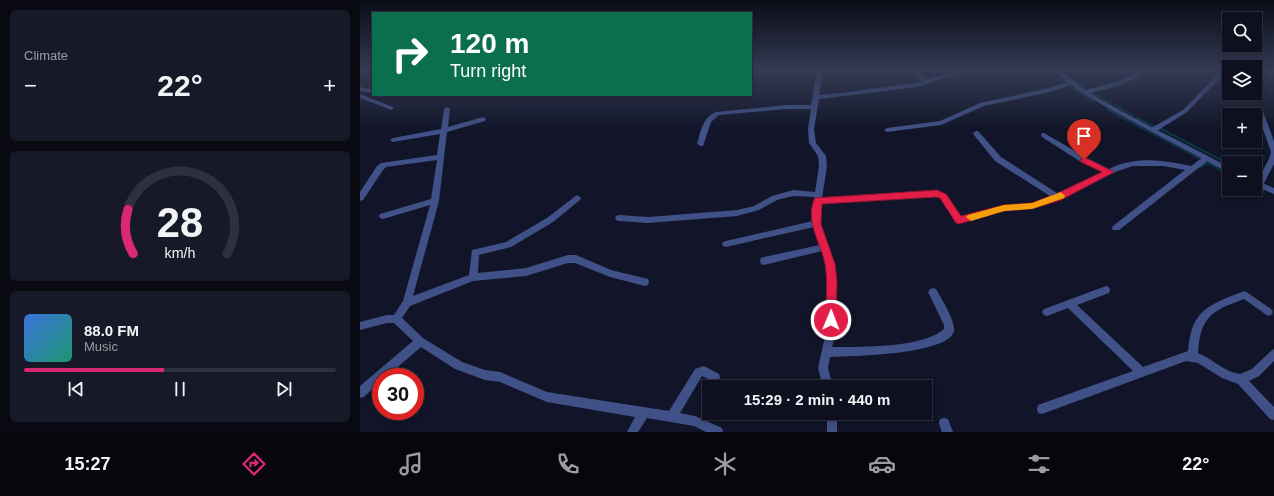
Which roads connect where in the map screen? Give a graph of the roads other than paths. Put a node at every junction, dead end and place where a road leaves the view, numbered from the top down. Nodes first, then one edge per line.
1 (816, 90) edge
2 (875, 90) edge
3 (1049, 90) edge
4 (1081, 90) edge
5 (1091, 90) edge
6 (1205, 90) edge
7 (1084, 92) junction
8 (360, 96) edge
9 (815, 96) junction
10 (813, 107) junction
11 (391, 108) dead end
12 (446, 109) dead end
13 (1262, 118) edge
14 (483, 119) dead end
15 (887, 130) dead end
16 (1153, 130) junction
17 (444, 132) junction
18 (976, 133) dead end
19 (1044, 135) dead end
20 (393, 140) dead end
21 (701, 144) dead end
22 (1274, 152) edge
23 (439, 156) junction
24 (1206, 159) junction
25 (1222, 167) edge
26 (1192, 169) junction
27 (1110, 172) junction
28 (1262, 177) edge
29 (1262, 186) edge
30 (1274, 191) edge
31 (1057, 197) junction
32 (360, 198) edge
33 (577, 198) dead end
34 (819, 198) junction
35 (435, 201) junction
36 (383, 216) dead end
37 (619, 218) dead end
38 (816, 224) junction
39 (1116, 228) dead end
40 (726, 244) dead end
41 (824, 247) junction
42 (764, 261) dead end
43 (473, 277) junction
44 (645, 282) dead end
45 (1106, 290) dead end
46 (933, 292) dead end
47 (407, 303) junction
48 (1069, 303) junction
49 (1047, 312) dead end
50 (1268, 312) dead end
51 (396, 319) junction
52 (360, 326) edge
53 (420, 341) junction
54 (826, 352) junction
55 (1274, 354) edge
56 (1193, 355) junction
57 (1142, 373) junction
58 (715, 377) dead end
59 (826, 380) edge
60 (1241, 380) junction
61 (360, 393) edge
62 (1042, 409) dead end
63 (644, 413) junction
64 (1274, 415) edge
65 (671, 418) junction
66 (832, 420) edge
67 (632, 432) edge
68 (718, 432) edge
69 (832, 432) edge

1 - 9 street
2 - 9 street
3 - 15 street
4 - 7 street
5 - 7 street
6 - 16 street
7 - 16 street
8 - 11 street
9 - 10 street
10 - 21 street
10 - 34 street
12 - 17 street
13 - 22 street
14 - 17 street
16 - 24 street
17 - 20 street
17 - 23 street
18 - 31 street
19 - 27 street
22 - 28 street
23 - 32 street
23 - 35 street
24 - 25 street
24 - 26 street
26 - 27 street
26 - 39 street
27 - 31 street
29 - 30 street
31 - 34 street
33 - 43 street
34 - 37 street
34 - 38 street
35 - 36 street
35 - 47 street
38 - 40 street
38 - 41 street
41 - 42 street
41 - 54 street
43 - 44 street
43 - 47 street
45 - 48 street
46 - 54 street
47 - 51 street
48 - 49 street
48 - 57 street
50 - 56 street
51 - 52 street
51 - 53 street
53 - 61 street
53 - 63 street
54 - 59 street
55 - 60 street
56 - 57 street
56 - 60 street
57 - 62 street
58 - 65 street
60 - 64 street
63 - 65 street
63 - 67 street
65 - 68 street
66 - 69 street

